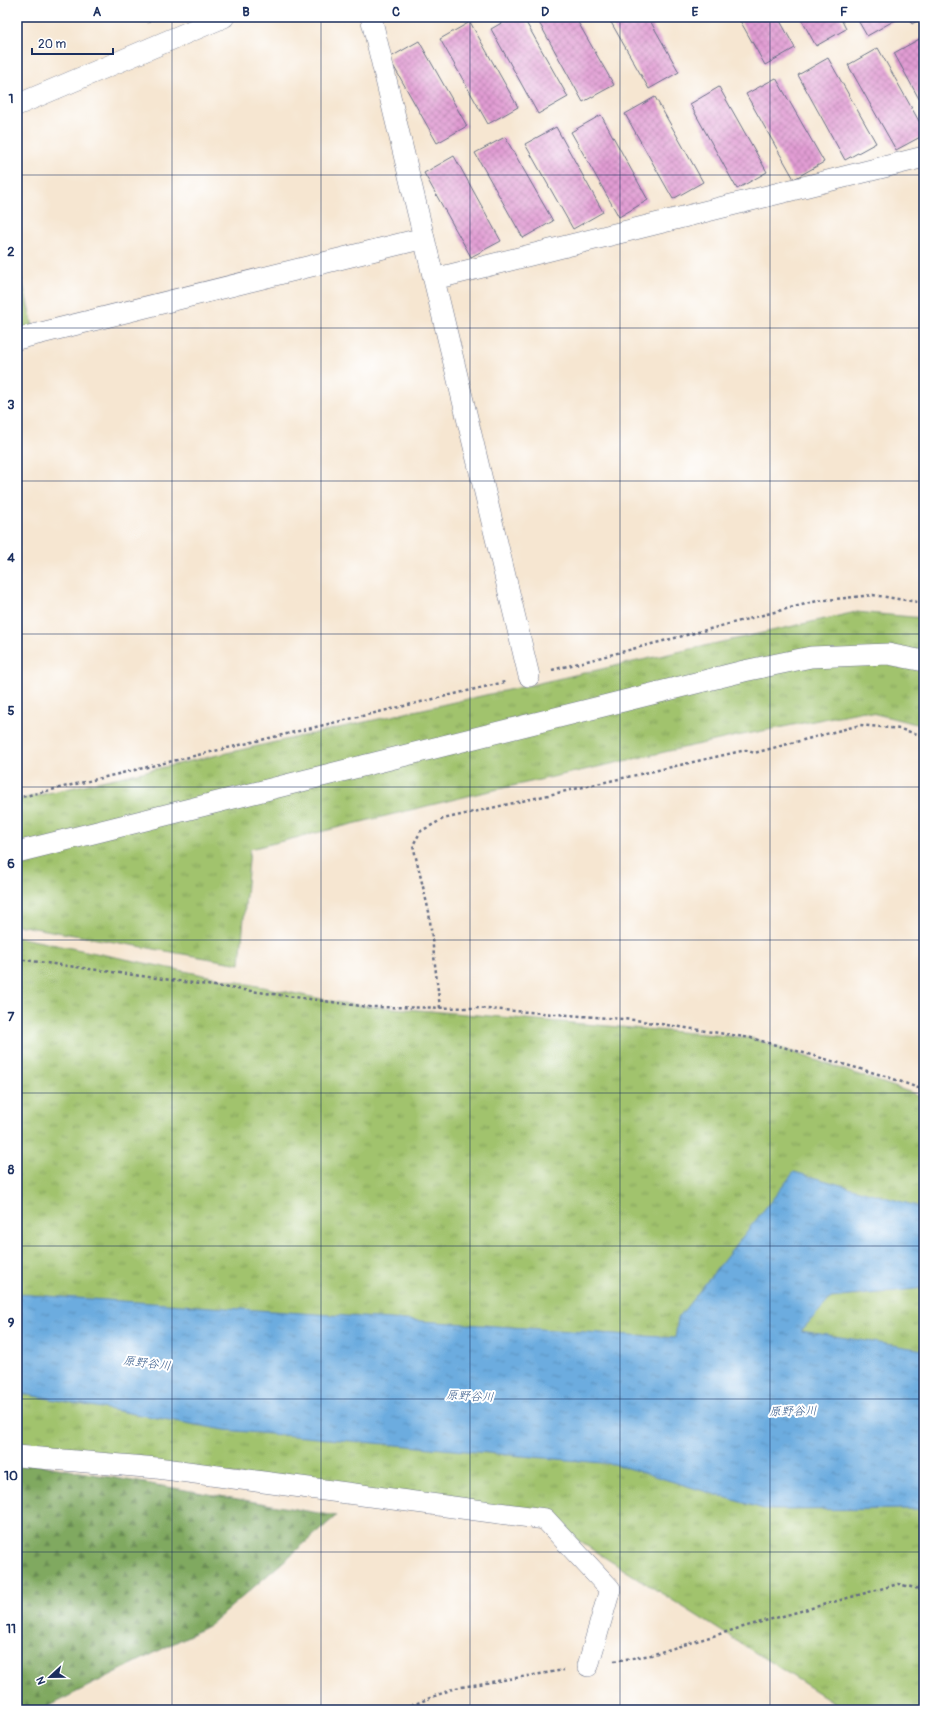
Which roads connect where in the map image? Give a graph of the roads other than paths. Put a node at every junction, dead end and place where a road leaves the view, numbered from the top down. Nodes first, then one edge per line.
1 (224, 17) edge
2 (371, 17) edge
3 (17, 105) edge
4 (924, 157) edge
5 (424, 238) junction
6 (434, 279) junction
7 (17, 339) edge
8 (924, 661) edge
9 (529, 676) road end
10 (17, 852) edge
11 (17, 1456) edge
12 (588, 1666) road end

1 - 3 street
2 - 5 street
4 - 6 street
5 - 6 street
5 - 7 street
6 - 9 street
8 - 10 street
11 - 12 street

